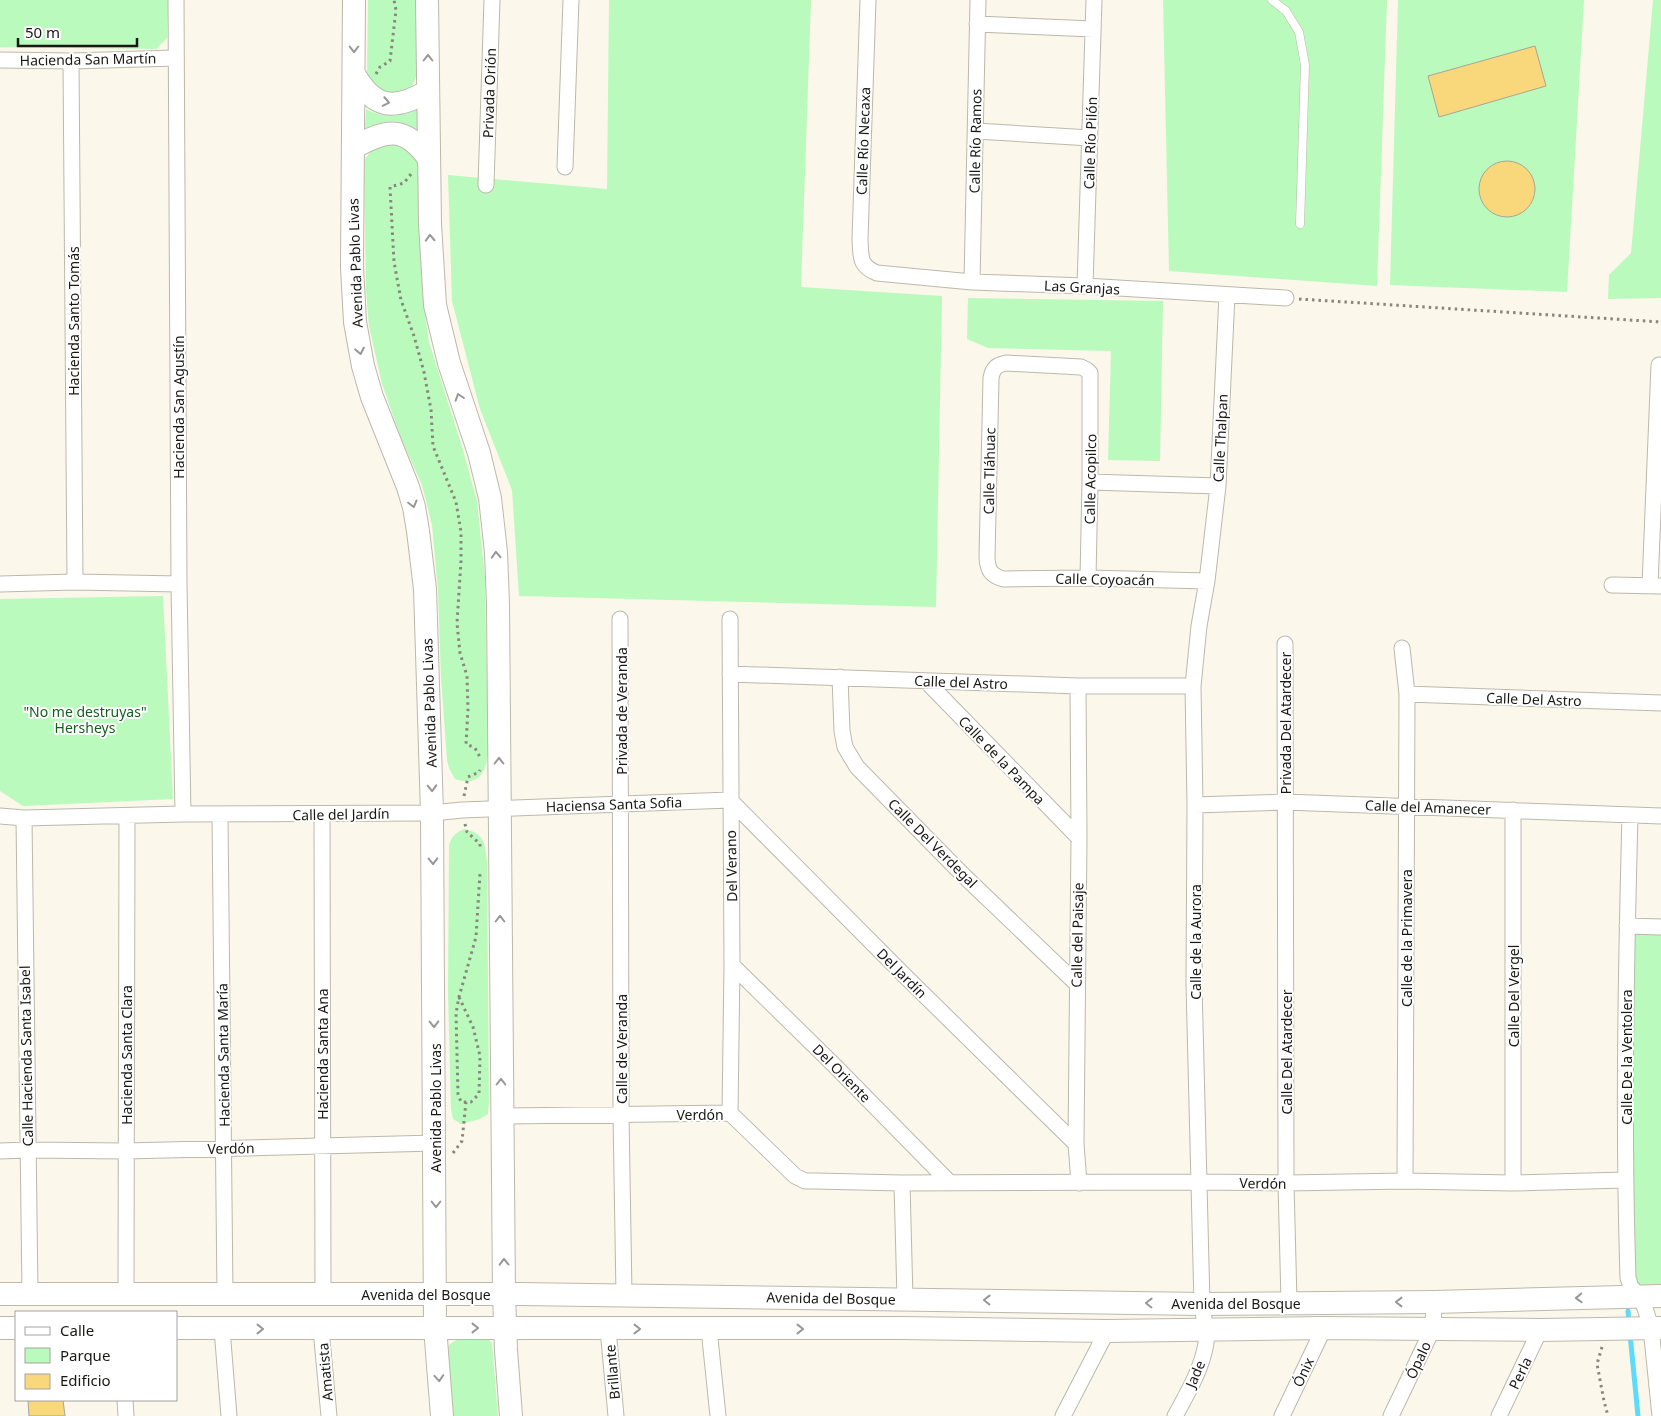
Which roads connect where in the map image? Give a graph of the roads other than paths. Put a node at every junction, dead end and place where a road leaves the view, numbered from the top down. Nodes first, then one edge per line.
1 (176, 0) edge
2 (354, 0) edge
3 (427, 0) edge
4 (492, 0) edge
5 (571, 0) edge
6 (868, 0) edge
7 (978, 0) edge
8 (1094, 0) edge
9 (1272, 0) edge
10 (977, 24) junction
11 (1093, 29) junction
12 (176, 58) junction
13 (0, 60) edge
14 (71, 61) junction
15 (364, 75) junction
16 (428, 91) junction
17 (976, 131) junction
18 (1090, 138) junction
19 (353, 148) junction
20 (421, 165) junction
21 (565, 167) dead end
22 (486, 186) dead end
23 (1300, 224) dead end
24 (877, 273) joint
25 (972, 282) junction
26 (1085, 286) junction
27 (1227, 295) junction
28 (1286, 298) road end
29 (1659, 365) dead end
30 (1091, 380) joint
31 (1090, 482) junction
32 (1218, 486) junction
33 (1088, 578) junction
34 (1003, 579) joint
35 (1207, 581) junction
36 (75, 582) junction
37 (0, 584) edge
38 (179, 584) junction
39 (1612, 585) dead end
40 (1655, 585) edge
41 (730, 619) dead end
42 (620, 620) dead end
43 (1286, 644) dead end
44 (1402, 648) dead end
45 (730, 674) junction
46 (840, 677) junction
47 (926, 682) junction
48 (1078, 686) junction
49 (1193, 686) junction
50 (1407, 694) junction
51 (1661, 703) edge
52 (730, 800) junction
53 (1285, 802) junction
54 (621, 803) junction
55 (1195, 805) junction
56 (1406, 807) junction
57 (499, 810) junction
58 (1514, 810) junction
59 (432, 813) junction
60 (183, 814) junction
61 (322, 814) junction
62 (220, 815) junction
63 (1630, 815) junction
64 (0, 816) edge
65 (127, 816) junction
66 (1661, 816) edge
67 (24, 818) junction
68 (1079, 838) junction
69 (1627, 926) junction
70 (1661, 927) edge
71 (732, 965) junction
72 (1077, 984) junction
73 (730, 1113) junction
74 (621, 1115) junction
75 (502, 1116) junction
76 (435, 1143) junction
77 (1076, 1144) junction
78 (321, 1146) junction
79 (224, 1148) junction
80 (27, 1150) junction
81 (0, 1151) edge
82 (126, 1151) junction
83 (1625, 1180) junction
84 (1405, 1181) junction
85 (1200, 1182) junction
86 (902, 1183) junction
87 (950, 1183) junction
88 (1079, 1183) junction
89 (1514, 1183) junction
90 (1286, 1184) junction
91 (0, 1294) edge
92 (30, 1294) junction
93 (126, 1294) junction
94 (323, 1294) junction
95 (436, 1294) junction
96 (504, 1294) junction
97 (225, 1295) junction
98 (624, 1295) junction
99 (1638, 1296) junction
100 (1661, 1296) edge
101 (904, 1299) junction
102 (1289, 1302) junction
103 (1434, 1302) junction
104 (1202, 1304) junction
105 (435, 1327) junction
106 (0, 1328) edge
107 (15, 1328) edge
108 (178, 1328) edge
109 (506, 1328) junction
110 (1324, 1328) junction
111 (1433, 1328) junction
112 (1650, 1328) edge
113 (222, 1329) junction
114 (321, 1329) junction
115 (608, 1329) junction
116 (709, 1329) junction
117 (1206, 1330) junction
118 (1540, 1330) junction
119 (1106, 1331) junction
120 (124, 1401) edge
121 (126, 1416) edge
122 (229, 1416) edge
123 (329, 1416) edge
124 (442, 1416) edge
125 (511, 1416) edge
126 (616, 1416) edge
127 (718, 1416) edge
128 (1063, 1416) edge
129 (1175, 1416) edge
130 (1282, 1416) edge
131 (1391, 1416) edge
132 (1499, 1416) edge
133 (1660, 1416) edge

1 - 12 street, Hacienda San Agustín
2 -> 15 street, Avenida Pablo Livas
16 -> 3 street
4 - 22 street, Privada Orión
5 - 21 street
6 - 24 street, Calle Río Necaxa
7 - 10 street, Calle Río Ramos
8 - 11 street, Calle Río Pilón
9 - 23 lane
10 - 11 street
10 - 17 street, Calle Río Ramos
11 - 18 street, Calle Río Pilón
12 - 14 street, Hacienda San Martín
12 - 38 street, Hacienda San Agustín
13 - 14 street, Hacienda San Martín
14 - 36 street, Hacienda Santo Tomás
15 -> 16 street
15 - 19 street, Avenida Pablo Livas
16 - 20 street
17 - 18 street
17 - 25 street, Calle Río Ramos
18 - 26 street, Calle Río Pilón
19 - 20 street
19 -> 59 street, Avenida Pablo Livas
57 -> 20 street
24 - 25 street, Las Granjas
25 - 26 street, Las Granjas
26 - 27 street, Las Granjas
27 - 28 street, Las Granjas
27 - 32 street, Calle Thalpan
29 - 40 street
30 - 31 street, Calle Acopilco
30 - 34 street, Calle Tláhuac
31 - 32 street
31 - 33 street, Calle Acopilco
32 - 35 street, Calle Thalpan
33 - 34 street, Calle Coyoacán
33 - 35 street, Calle Coyoacán
35 - 49 street, Calle de la Aurora
36 - 37 street
36 - 38 street
38 - 60 street, Hacienda San Agustín
39 - 40 street
41 - 45 street, Del Verano
42 - 54 street, Privada de Veranda
43 - 53 street, Privada Del Atardecer
44 - 50 street, Calle de la Primavera
45 - 46 street, Calle del Astro
45 - 52 street, Del Verano
46 - 47 street, Calle del Astro
46 - 72 street, Calle Del Verdegal
47 - 48 street, Calle del Astro
47 - 68 street, Calle de la Pampa
48 - 49 street, Calle del Astro
48 - 68 street, Calle del Paisaje
49 - 55 street, Calle de la Aurora
50 - 51 street, Calle Del Astro
50 - 56 street, Calle de la Primavera
52 - 54 street, Haciensa Santa Sofia
52 - 71 street, Del Verano
52 - 77 street, Del Jardín
53 - 55 street, Calle del Amanecer
53 - 56 street, Calle del Amanecer
53 - 90 street, Calle Del Atardecer
54 - 57 street, Haciensa Santa Sofia
54 - 74 street, Calle de Veranda
55 - 85 street, Calle de la Aurora
56 - 58 street, Calle del Amanecer
56 - 84 street, Calle de la Primavera
57 - 59 street, Calle del Jardín
75 -> 57 street
58 - 63 street, Calle del Amanecer
58 - 89 street, Calle Del Vergel
59 - 61 street, Calle del Jardín
59 -> 76 street, Avenida Pablo Livas
60 - 62 street, Calle del Jardín
60 - 65 street, Calle del Jardín
61 - 62 street, Calle del Jardín
61 - 78 street, Hacienda Santa Ana
62 - 79 street, Hacienda Santa María
63 - 66 street, Calle del Amanecer
63 - 69 street, Calle De la Ventolera
64 - 67 street, Calle del Jardín
65 - 67 street, Calle del Jardín
65 - 82 street, Hacienda Santa Clara
67 - 80 street, Calle Hacienda Santa Isabel
68 - 72 street, Calle del Paisaje
69 - 70 street
69 - 83 street, Calle De la Ventolera
71 - 73 street, Del Verano
71 - 87 street, Del Oriente
72 - 77 street, Calle del Paisaje
73 - 74 street, Verdón
73 - 86 street, Verdón
74 - 75 street, Verdón
74 - 98 street, Calle de Veranda
96 -> 75 street
76 - 78 street, Verdón
76 -> 95 street, Avenida Pablo Livas
77 - 88 street, Calle del Paisaje
78 - 79 street, Verdón
78 - 94 street, Hacienda Santa Ana
79 - 82 street, Verdón
79 - 97 street, Hacienda Santa María
80 - 81 street, Verdón
80 - 82 street, Verdón
80 - 92 street, Calle Hacienda Santa Isabel
82 - 93 street, Hacienda Santa Clara
83 - 89 street, Verdón
83 - 99 street, Calle De la Ventolera
84 - 89 street, Verdón
84 - 90 street, Verdón
85 - 88 street, Verdón
85 - 90 street, Verdón
85 - 104 street, Calle de la Aurora
86 - 87 street, Verdón
86 - 101 street
87 - 88 street, Verdón
90 - 102 street, Calle Del Atardecer
91 - 92 street, Avenida del Bosque
92 - 93 street, Avenida del Bosque
93 - 97 street, Avenida del Bosque
94 - 95 street, Avenida del Bosque
94 - 97 street, Avenida del Bosque
95 - 96 street, Avenida del Bosque
95 - 105 street, Avenida Pablo Livas
96 - 98 street, Avenida del Bosque
96 - 109 street
98 - 101 street, Avenida del Bosque
99 - 100 street, Avenida del Bosque
99 -> 103 street, Avenida del Bosque
99 - 112 street, Calle De la Ventolera
104 -> 101 street, Avenida del Bosque
103 -> 102 street, Avenida del Bosque
102 - 104 street, Avenida del Bosque
103 - 111 street, Ópalo
104 - 117 street, Jade
105 -> 109 street, Avenida del Bosque
105 - 114 street, Avenida del Bosque
105 -> 124 street, Avenida Pablo Livas
106 - 107 street
108 - 113 street, Avenida del Bosque
109 - 115 street, Avenida del Bosque
109 - 125 street
110 - 111 street, Avenida del Bosque
110 - 117 street, Avenida del Bosque
110 - 130 street, Ónix
111 - 118 street, Avenida del Bosque
111 - 131 street, Ópalo
112 - 118 street, Avenida del Bosque
112 - 133 street, Calle De la Ventolera
113 -> 114 street, Avenida del Bosque
113 - 122 street
114 - 123 street, Amatista
115 -> 116 street, Avenida del Bosque
115 - 126 street, Brillante
116 -> 119 street, Avenida del Bosque
116 - 127 street
117 - 119 street, Avenida del Bosque
117 - 129 street, Jade
118 - 132 street, Perla
119 - 128 street
120 - 121 street

